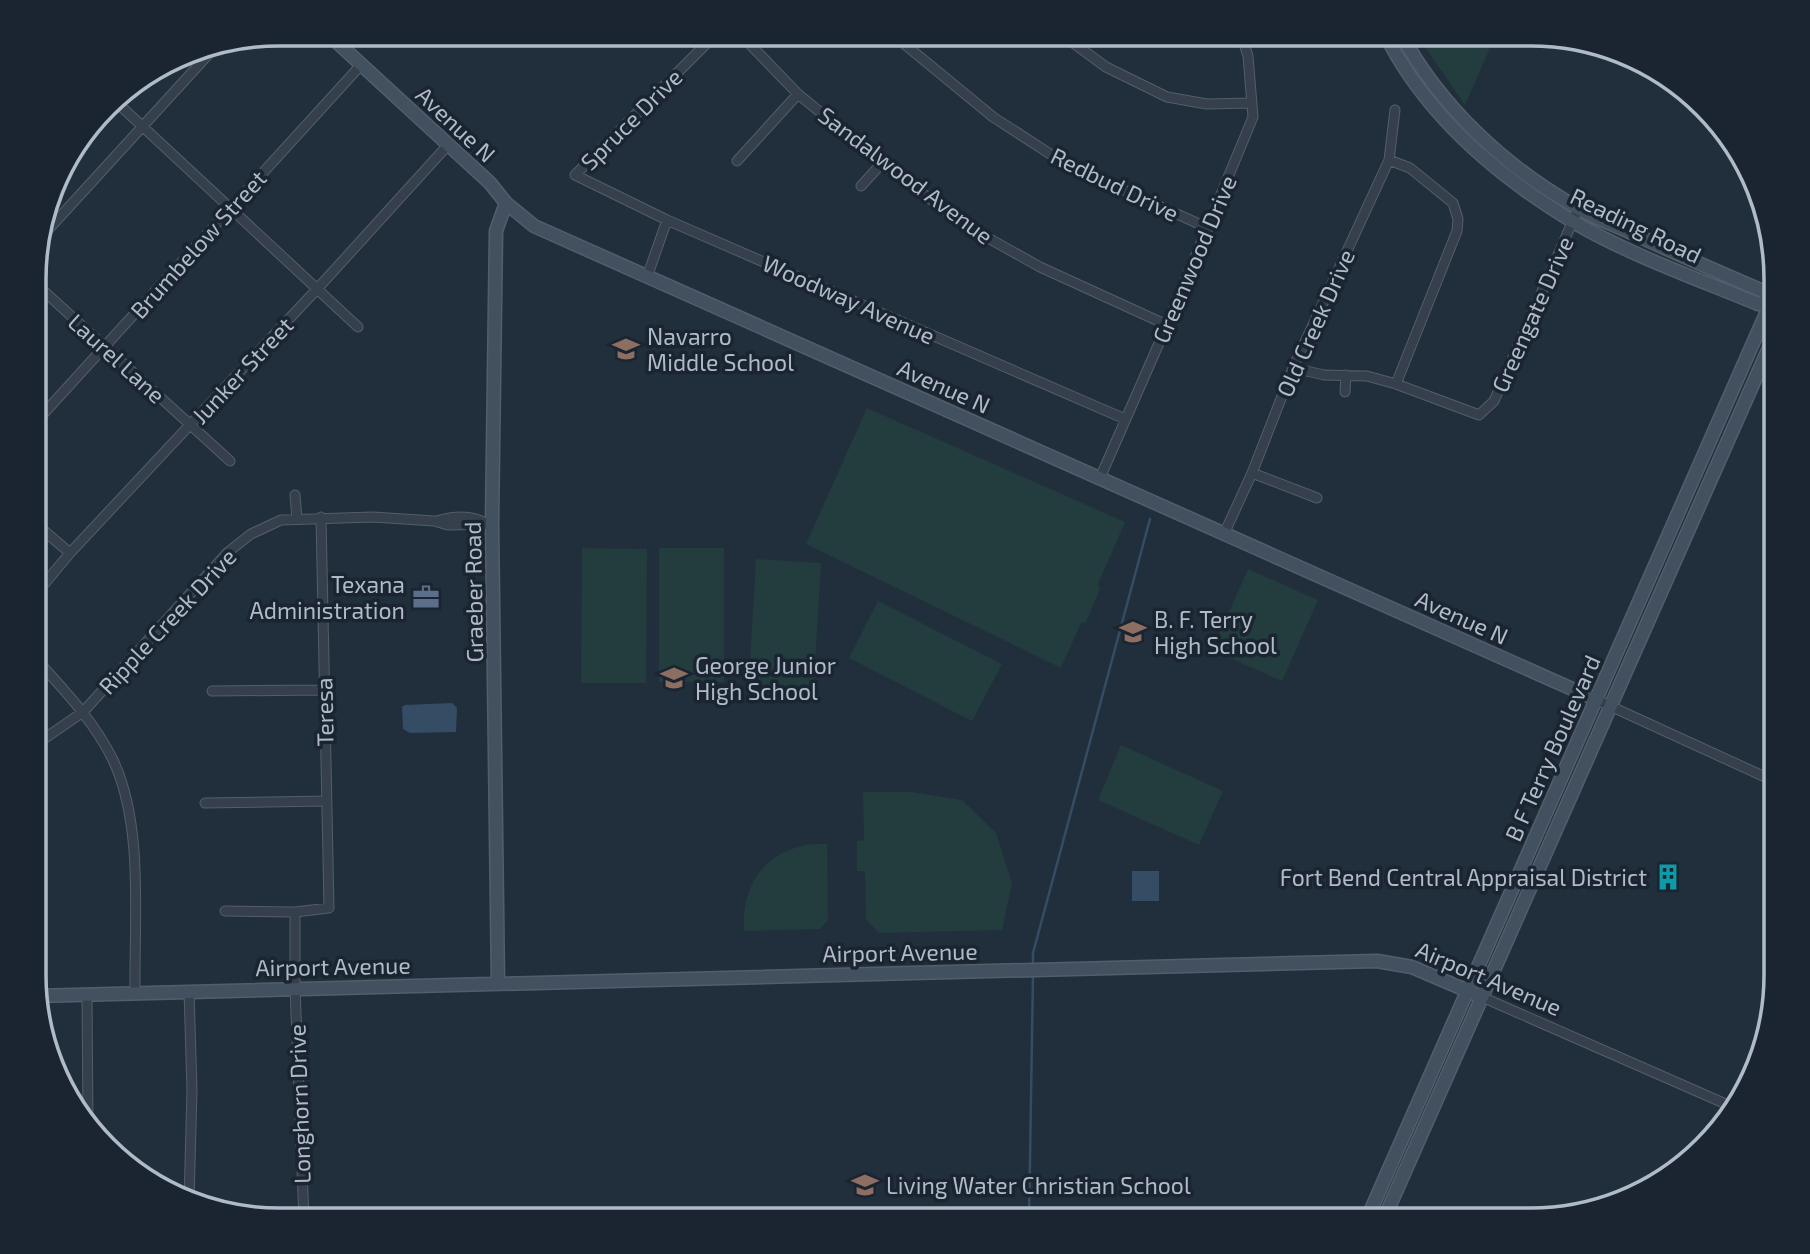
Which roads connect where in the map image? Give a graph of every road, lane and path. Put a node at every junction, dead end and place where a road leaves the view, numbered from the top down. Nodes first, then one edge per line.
1 (341, 46) edge
2 (704, 46) edge
3 (752, 46) edge
4 (907, 46) edge
5 (1077, 46) edge
6 (1245, 46) edge
7 (1391, 46) edge
8 (1409, 46) edge
9 (207, 57) edge
10 (361, 65) junction
11 (799, 94) junction
12 (1251, 103) junction
13 (121, 107) edge
14 (1395, 110) dead end
15 (144, 128) junction
16 (448, 145) junction
17 (1389, 159) junction
18 (737, 161) dead end
19 (883, 163) junction
20 (575, 175) joint
21 (861, 186) dead end
22 (506, 203) junction
23 (231, 208) junction
24 (1578, 209) junction
25 (667, 220) junction
26 (1573, 221) junction
27 (52, 226) edge
28 (1208, 229) junction
29 (647, 277) junction
30 (318, 288) junction
31 (1764, 292) edge
32 (46, 293) edge
33 (1764, 302) edge
34 (1764, 324) edge
35 (1167, 325) junction
36 (358, 327) dead end
37 (105, 346) junction
38 (1764, 359) edge
39 (1293, 368) junction
40 (1346, 375) junction
41 (1396, 384) junction
42 (1345, 392) dead end
43 (46, 411) edge
44 (1125, 419) junction
45 (190, 425) junction
46 (230, 461) dead end
47 (1252, 473) junction
48 (1100, 478) junction
49 (295, 495) dead end
50 (1317, 498) dead end
51 (321, 517) junction
52 (298, 519) junction
53 (489, 524) junction
54 (46, 533) edge
55 (1224, 534) junction
56 (70, 554) junction
57 (46, 582) edge
58 (46, 670) edge
59 (324, 690) junction
60 (212, 691) dead end
61 (1597, 700) junction
62 (1611, 707) junction
63 (83, 712) junction
64 (46, 737) edge
65 (1764, 777) edge
66 (326, 801) junction
67 (205, 803) dead end
68 (225, 911) dead end
69 (295, 912) junction
70 (498, 983) junction
71 (295, 987) junction
72 (1467, 990) junction
73 (189, 991) junction
74 (135, 992) junction
75 (88, 995) junction
76 (47, 996) edge
77 (1482, 997) junction
78 (1726, 1104) edge
79 (88, 1109) edge
80 (189, 1191) edge
81 (304, 1208) edge
82 (1372, 1208) edge
83 (1389, 1208) edge

1 - 10 street, Avenue N
2 - 20 street, Spruce Drive
3 - 11 street, Sandalwood Avenue
4 - 28 street, Redbud Drive
5 - 12 street
6 - 12 street, Greenwood Drive
7 - 26 street, Reading Road
8 - 24 street, Reading Road
9 - 15 street
10 - 16 street, Avenue N
10 - 23 street, Brumbelow Street
11 - 18 street
11 - 19 street, Sandalwood Avenue
12 - 28 street, Greenwood Drive
13 - 15 street
14 - 17 street, Old Creek Drive
15 - 23 street
15 - 27 street
16 - 22 street, Avenue N
16 - 30 street, Junker Street
17 - 39 street, Old Creek Drive
17 - 41 street
19 - 21 street
19 - 35 street, Sandalwood Avenue
20 - 25 street, Woodway Avenue
22 - 29 street, Avenue N
22 - 53 street, Graeber Road
23 - 30 street
23 - 37 street, Brumbelow Street
24 - 26 street, Greengate Drive
24 - 31 street, Reading Road
25 - 29 street
25 - 44 street, Woodway Avenue
26 - 33 street, Reading Road
26 - 41 street, Greengate Drive
28 - 35 street, Greenwood Drive
29 - 48 street, Avenue N
30 - 36 street
30 - 45 street, Junker Street
32 - 37 street, Laurel Lane
34 - 61 street, B F Terry Boulevard
35 - 44 street, Greenwood Drive
37 - 43 street, Brumbelow Street
37 - 45 street, Laurel Lane
38 - 62 street, B F Terry Boulevard
39 - 40 street
39 - 47 street, Old Creek Drive
40 - 41 street
40 - 42 street
44 - 48 street, Greenwood Drive
45 - 46 street, Laurel Lane
45 - 56 street, Junker Street
47 - 50 street
47 - 55 street, Old Creek Drive
48 - 55 street, Avenue N
49 - 52 street
51 - 52 street, Ripple Creek Drive
51 - 53 street, Ripple Creek Drive
51 - 59 street, Teresa
52 - 63 street, Ripple Creek Drive
53 - 70 street, Graeber Road
54 - 56 street
55 - 61 street, Avenue N
56 - 57 street, Junker Street
58 - 63 street
59 - 60 street
59 - 66 street, Teresa
61 - 62 street
61 - 72 street, B F Terry Boulevard
62 - 65 street
62 - 77 street, B F Terry Boulevard
63 - 64 street, Ripple Creek Drive
63 - 74 street
66 - 67 street
66 - 69 street, Teresa
68 - 69 street
69 - 71 street, Longhorn Drive
70 - 71 street, Airport Avenue
70 - 72 street, Airport Avenue
71 - 73 street, Airport Avenue
71 - 81 street, Longhorn Drive
72 - 77 street, Airport Avenue
72 - 82 street, B F Terry Boulevard
73 - 74 street, Airport Avenue
73 - 80 street
74 - 75 street, Airport Avenue
75 - 76 street, Airport Avenue
75 - 79 street
77 - 78 street, Airport Avenue
77 - 83 street, B F Terry Boulevard

